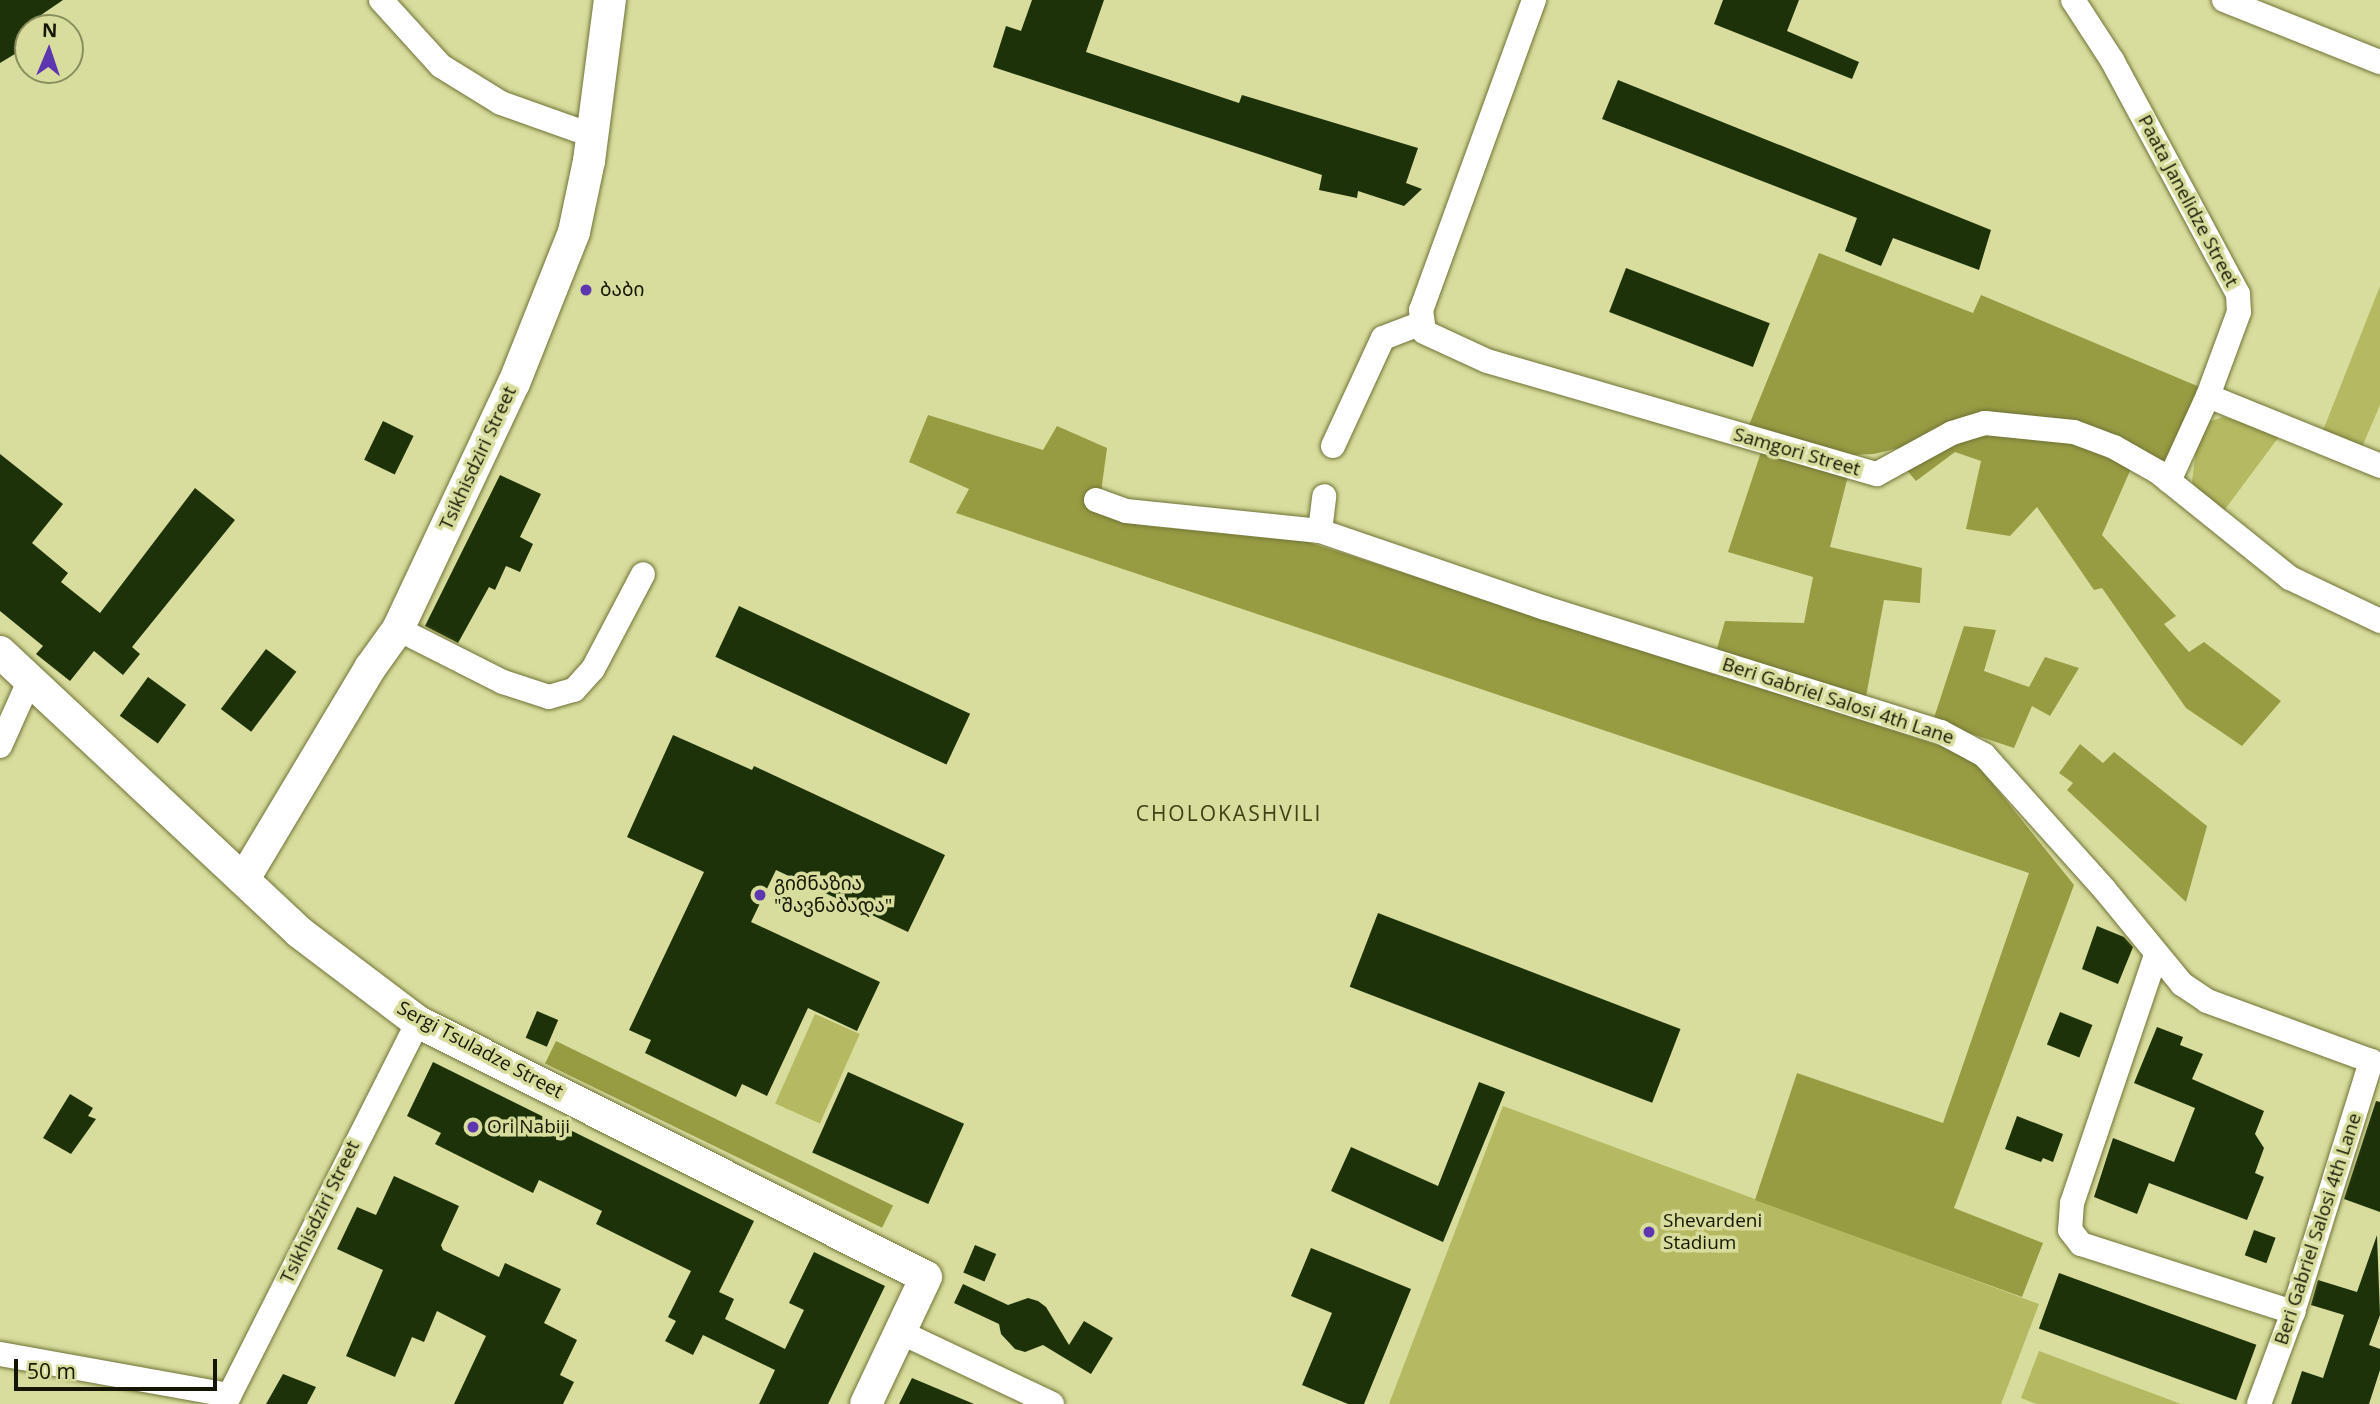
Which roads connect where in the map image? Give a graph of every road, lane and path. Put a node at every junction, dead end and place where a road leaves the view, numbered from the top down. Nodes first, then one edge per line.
1 (381, 0) edge
2 (611, 0) edge
3 (1534, 0) edge
4 (2073, 0) edge
5 (2224, 0) edge
6 (2380, 62) edge
7 (591, 135) junction
8 (1420, 324) junction
9 (2208, 396) junction
10 (1333, 446) dead end
11 (2380, 466) edge
12 (2169, 481) junction
13 (1324, 496) dead end
14 (1096, 500) dead end
15 (1320, 531) junction
16 (643, 574) dead end
17 (2380, 621) edge
18 (398, 629) junction
19 (0, 652) edge
20 (31, 677) junction
21 (0, 746) edge
22 (245, 877) junction
23 (2156, 956) junction
24 (418, 1022) junction
25 (2375, 1057) edge
26 (2293, 1312) junction
27 (900, 1332) junction
28 (0, 1354) edge
29 (227, 1399) edge
30 (866, 1404) edge
31 (1052, 1404) edge
32 (2259, 1404) edge

1 - 7 street
2 - 7 street, Tsikhisdziri Street
3 - 8 street
4 - 9 street, Paata Janelidze Street
5 - 6 street
7 - 18 street, Tsikhisdziri Street
8 - 10 street
8 - 12 street, Samgori Street
9 - 11 street
9 - 12 street, Paata Janelidze Street
12 - 17 street, Samgori Street
13 - 15 street
14 - 15 street, Beri Gabriel Salosi 4th Lane
15 - 23 street, Beri Gabriel Salosi 4th Lane
16 - 18 street
18 - 22 street, Tsikhisdziri Street
19 - 20 street, Sergi Tsuladze Street
20 - 21 street
20 - 22 street, Sergi Tsuladze Street
22 - 24 street, Sergi Tsuladze Street
23 - 25 street, Beri Gabriel Salosi 4th Lane
23 - 26 street
24 - 27 street, Sergi Tsuladze Street
24 - 29 street, Tsikhisdziri Street
25 - 26 street, Beri Gabriel Salosi 4th Lane
26 - 32 street, Beri Gabriel Salosi 4th Lane
27 - 30 street
27 - 31 street
28 - 29 street

